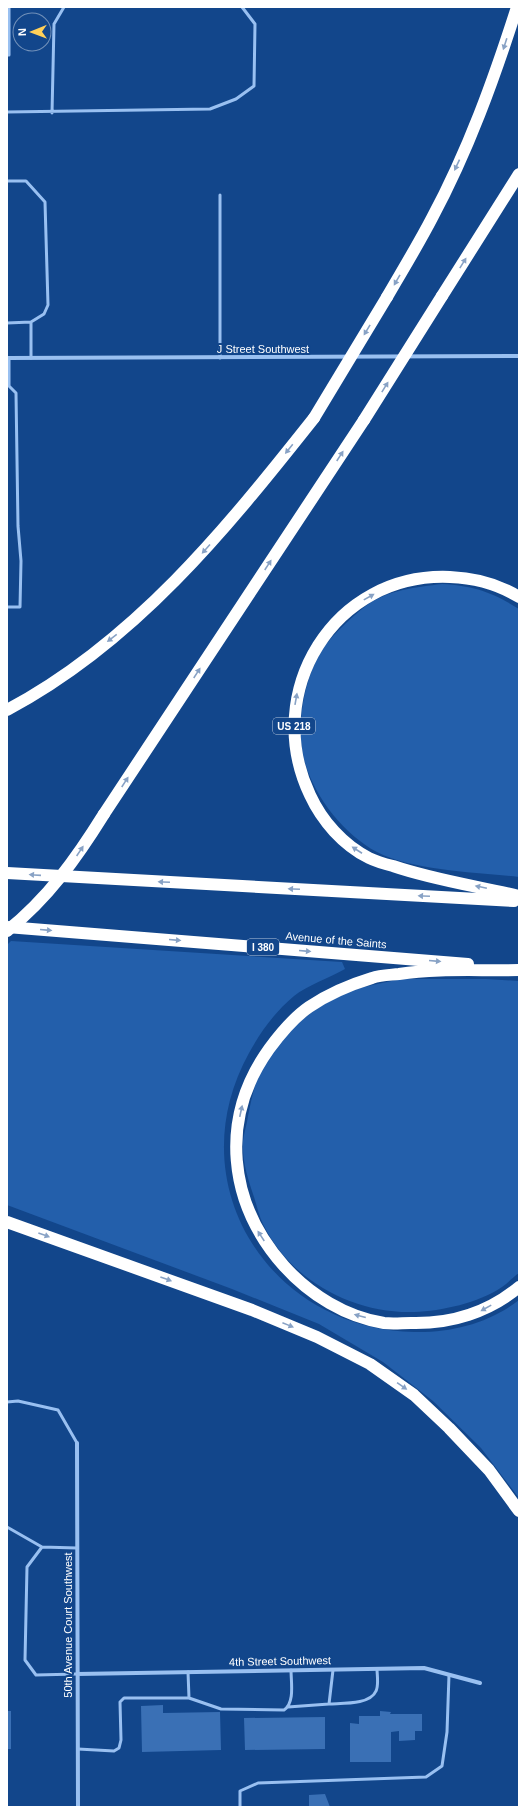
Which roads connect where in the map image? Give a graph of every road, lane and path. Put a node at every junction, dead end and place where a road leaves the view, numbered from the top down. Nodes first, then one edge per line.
1 (9, 7) edge
2 (64, 7) edge
3 (242, 7) edge
4 (517, 7) edge
5 (7, 56) edge
6 (7, 112) edge
7 (52, 112) junction
8 (519, 174) edge
9 (7, 181) edge
10 (220, 195) dead end
11 (31, 322) junction
12 (7, 323) edge
13 (519, 356) edge
14 (8, 358) edge
15 (31, 358) junction
16 (220, 358) junction
17 (8, 386) edge
18 (519, 597) edge
19 (7, 607) edge
20 (7, 710) edge
21 (7, 873) edge
22 (519, 896) edge
23 (519, 901) edge
24 (7, 927) edge
25 (7, 931) edge
26 (519, 969) edge
27 (7, 1222) edge
28 (519, 1287) edge
29 (7, 1402) edge
30 (77, 1443) joint
31 (519, 1511) edge
32 (7, 1527) edge
33 (42, 1548) junction
34 (77, 1548) junction
35 (377, 1669) junction
36 (291, 1670) junction
37 (333, 1670) junction
38 (188, 1672) junction
39 (77, 1674) junction
40 (449, 1674) junction
41 (480, 1682) dead end
42 (189, 1698) junction
43 (329, 1704) junction
44 (288, 1707) junction
45 (78, 1749) junction
46 (78, 1807) edge
47 (240, 1807) edge

1 - 5 lane
2 - 7 lane
3 - 7 lane
4 -> 20 highway, bridge
6 - 7 lane
25 -> 8 highway, bridge
9 - 11 lane
10 - 16 lane
11 - 12 lane
11 - 15 lane
13 - 16 street, J Street Southwest
14 - 15 street, J Street Southwest
14 - 17 lane
15 - 16 street, J Street Southwest
17 - 19 lane
22 -> 18 highway, US 218
23 -> 21 highway
24 -> 26 highway, Avenue of the Saints / I 380
28 -> 26 highway
27 -> 31 highway
29 - 30 lane
30 - 34 street, 50th Avenue Court Southwest
32 - 33 lane
33 - 34 lane
33 - 39 lane
34 - 39 street, 50th Avenue Court Southwest
35 - 37 street, 4th Street Southwest
35 - 40 street, 4th Street Southwest
35 - 43 lane
36 - 37 street, 4th Street Southwest
36 - 38 street, 4th Street Southwest
36 - 44 lane
37 - 43 lane
38 - 39 street, 4th Street Southwest
38 - 42 lane
39 - 45 street, 50th Avenue Court Southwest
40 - 41 street, 4th Street Southwest
40 - 47 lane
42 - 44 lane
42 - 45 lane
43 - 44 lane
45 - 46 street, 50th Avenue Court Southwest

